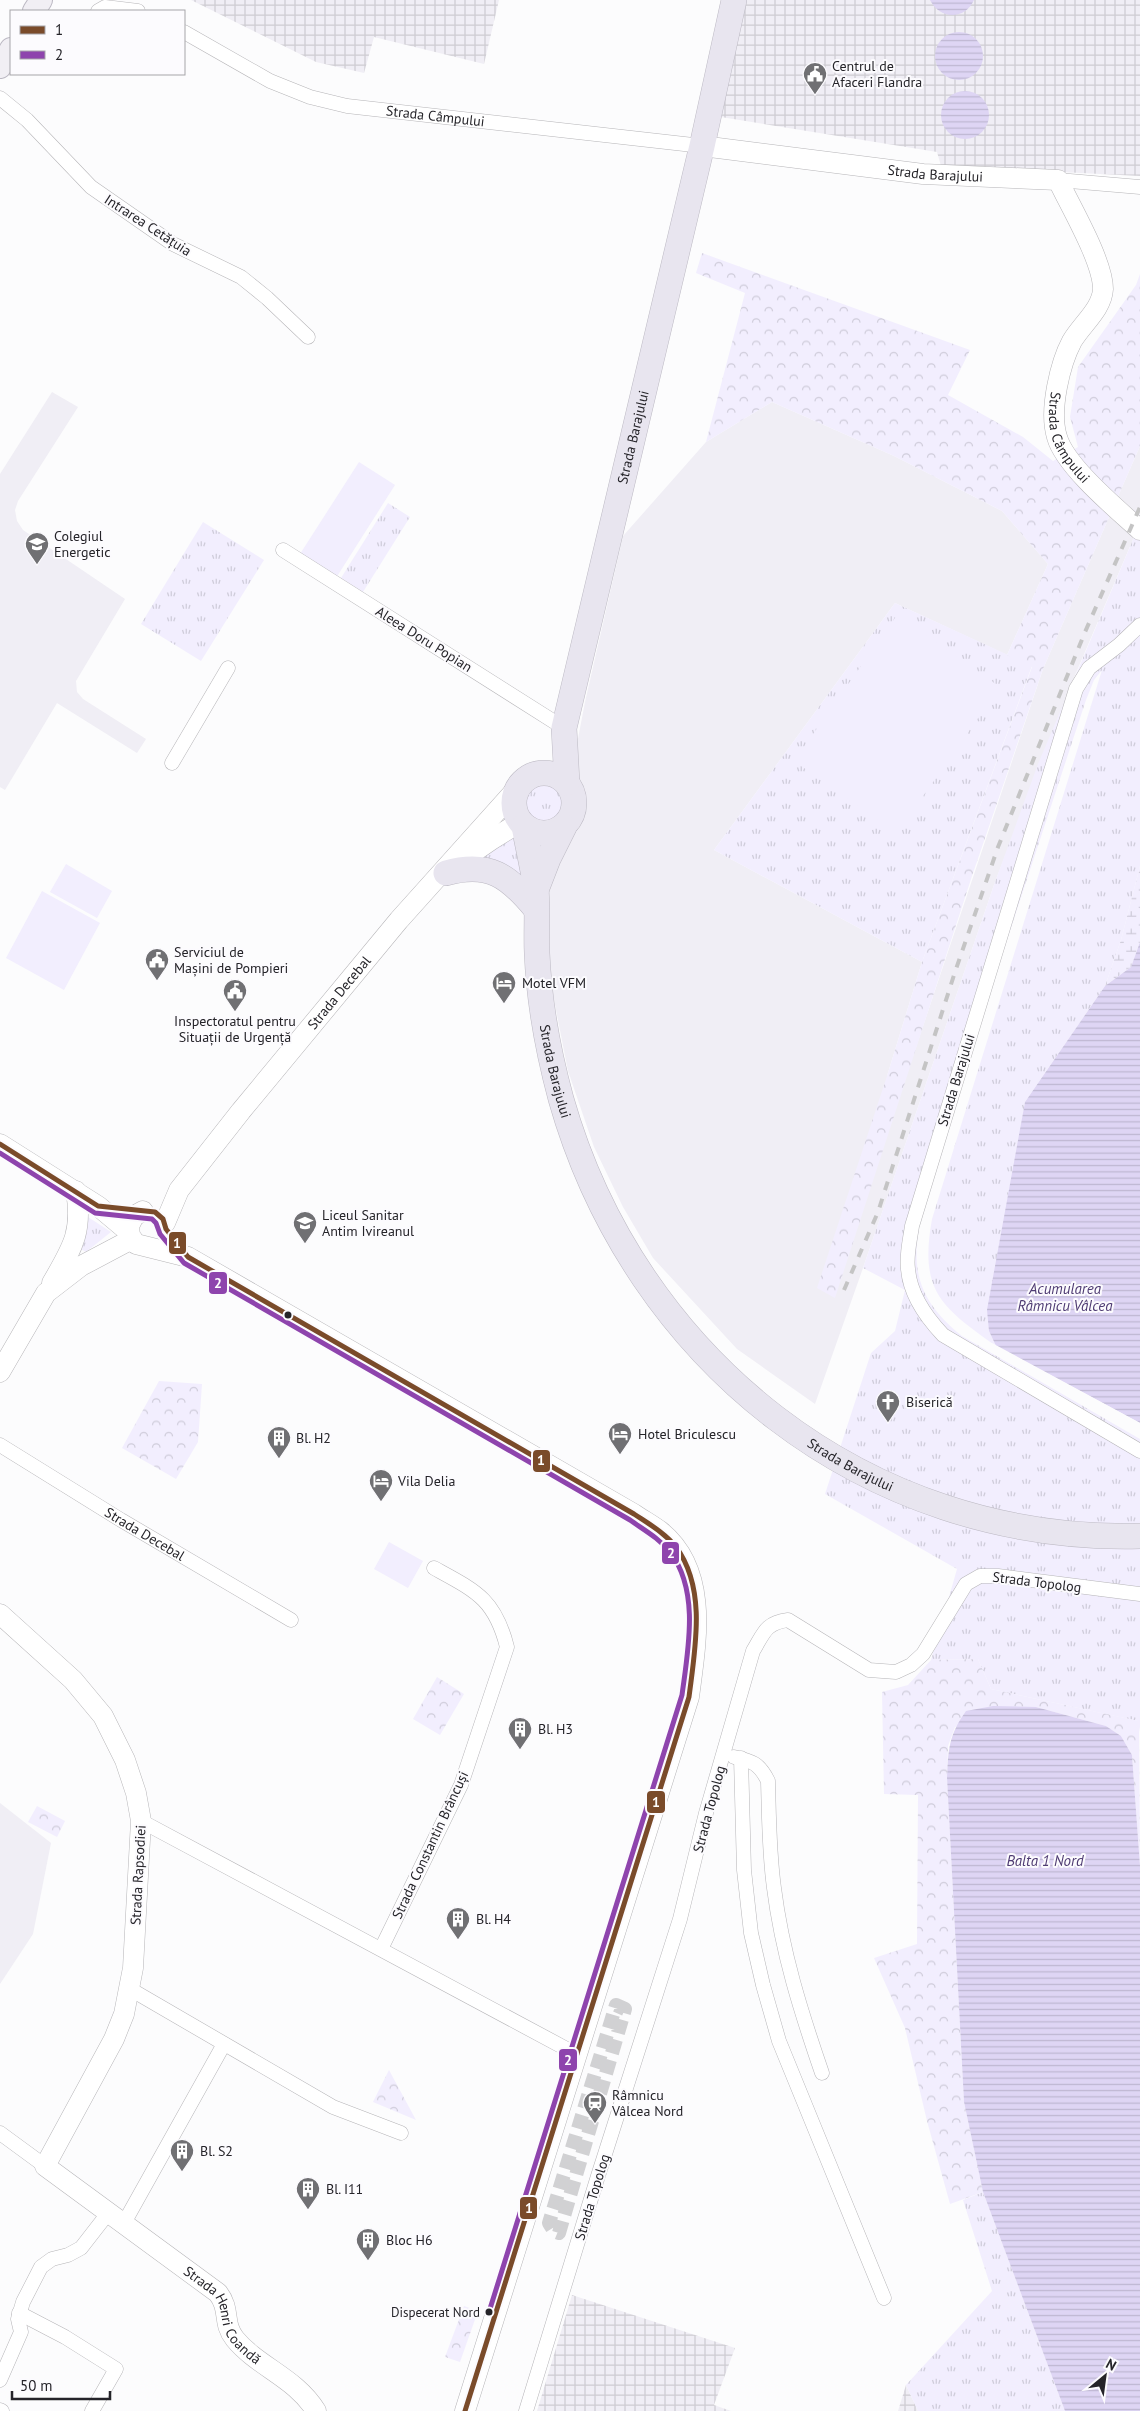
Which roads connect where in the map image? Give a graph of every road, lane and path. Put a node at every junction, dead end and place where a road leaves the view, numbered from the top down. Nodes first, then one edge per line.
1 (734, 0) edge
2 (102, 9) edge
3 (120, 10) edge
4 (185, 33) edge
5 (10, 51) edge
6 (0, 67) edge
7 (0, 98) edge
8 (702, 146) junction
9 (1058, 180) junction
10 (1140, 187) edge
11 (308, 337) dead end
12 (1140, 530) edge
13 (283, 550) dead end
14 (1140, 625) edge
15 (228, 668) dead end
16 (564, 728) junction
17 (172, 763) dead end
18 (526, 780) junction
19 (567, 783) junction
20 (522, 824) junction
21 (564, 827) junction
22 (446, 874) junction
23 (426, 890) junction
24 (536, 900) junction
25 (0, 1144) edge
26 (76, 1192) junction
27 (98, 1206) junction
28 (156, 1218) junction
29 (130, 1236) junction
30 (152, 1247) junction
31 (188, 1257) junction
32 (46, 1293) junction
33 (0, 1372) edge
34 (0, 1445) edge
35 (1140, 1451) edge
36 (1140, 1536) edge
37 (434, 1568) dead end
38 (1140, 1594) edge
39 (0, 1614) edge
40 (291, 1620) dead end
41 (723, 1754) junction
42 (741, 1758) junction
43 (141, 1820) junction
44 (381, 1949) junction
45 (130, 1990) junction
46 (224, 2044) junction
47 (576, 2054) junction
48 (822, 2073) dead end
49 (0, 2133) edge
50 (401, 2133) dead end
51 (45, 2166) junction
52 (116, 2218) junction
53 (884, 2298) dead end
54 (19, 2313) junction
55 (0, 2380) edge
56 (309, 2407) edge
57 (92, 2411) edge
58 (466, 2411) edge
59 (526, 2411) edge

1 - 8 highway, Strada Barajului
2 - 3 street
4 - 8 street, Strada Câmpului
5 - 6 main road
7 - 11 street, Intrarea Cetățuia
8 - 9 street, Strada Barajului
8 - 16 highway, Strada Barajului
9 - 10 street, Strada Barajului
9 - 12 street, Strada Câmpului
13 - 16 street, Aleea Doru Popian
14 - 35 street, Strada Barajului
15 - 17 street
16 - 18 highway, Strada Barajului
16 - 19 highway, Strada Barajului
18 - 19 highway
18 - 20 highway
18 - 23 street, Strada Decebal
19 - 21 highway
20 - 21 highway
20 - 22 street, Strada Decebal
20 - 24 highway, Strada Barajului
21 - 24 highway, Strada Barajului
22 - 23 street, Strada Decebal
22 - 24 highway
23 - 28 street, Strada Decebal
24 - 36 highway, Strada Barajului
25 - 26 street
26 - 27 street
26 - 32 street
27 - 28 street
27 - 29 street
28 - 29 street
28 - 30 street
28 - 31 street
29 - 30 street
29 - 32 street
30 - 31 street
31 - 47 street
32 - 33 street
34 - 40 street, Strada Decebal
37 - 44 street, Strada Constantin Brâncuși
38 - 41 street, Strada Topolog
39 - 43 street, Strada Rapsodiei
41 - 42 street
41 - 59 street, Strada Topolog
42 - 48 street
42 - 53 street
43 - 44 street
43 - 45 street, Strada Rapsodiei
44 - 47 street
45 - 46 street
45 - 51 street, Strada Rapsodiei
46 - 50 street
46 - 52 street
47 - 58 street
49 - 51 street, Strada Henri Coandă
51 - 52 street, Strada Henri Coandă
52 - 54 street
52 - 56 street, Strada Henri Coandă
54 - 55 street
54 - 57 street

